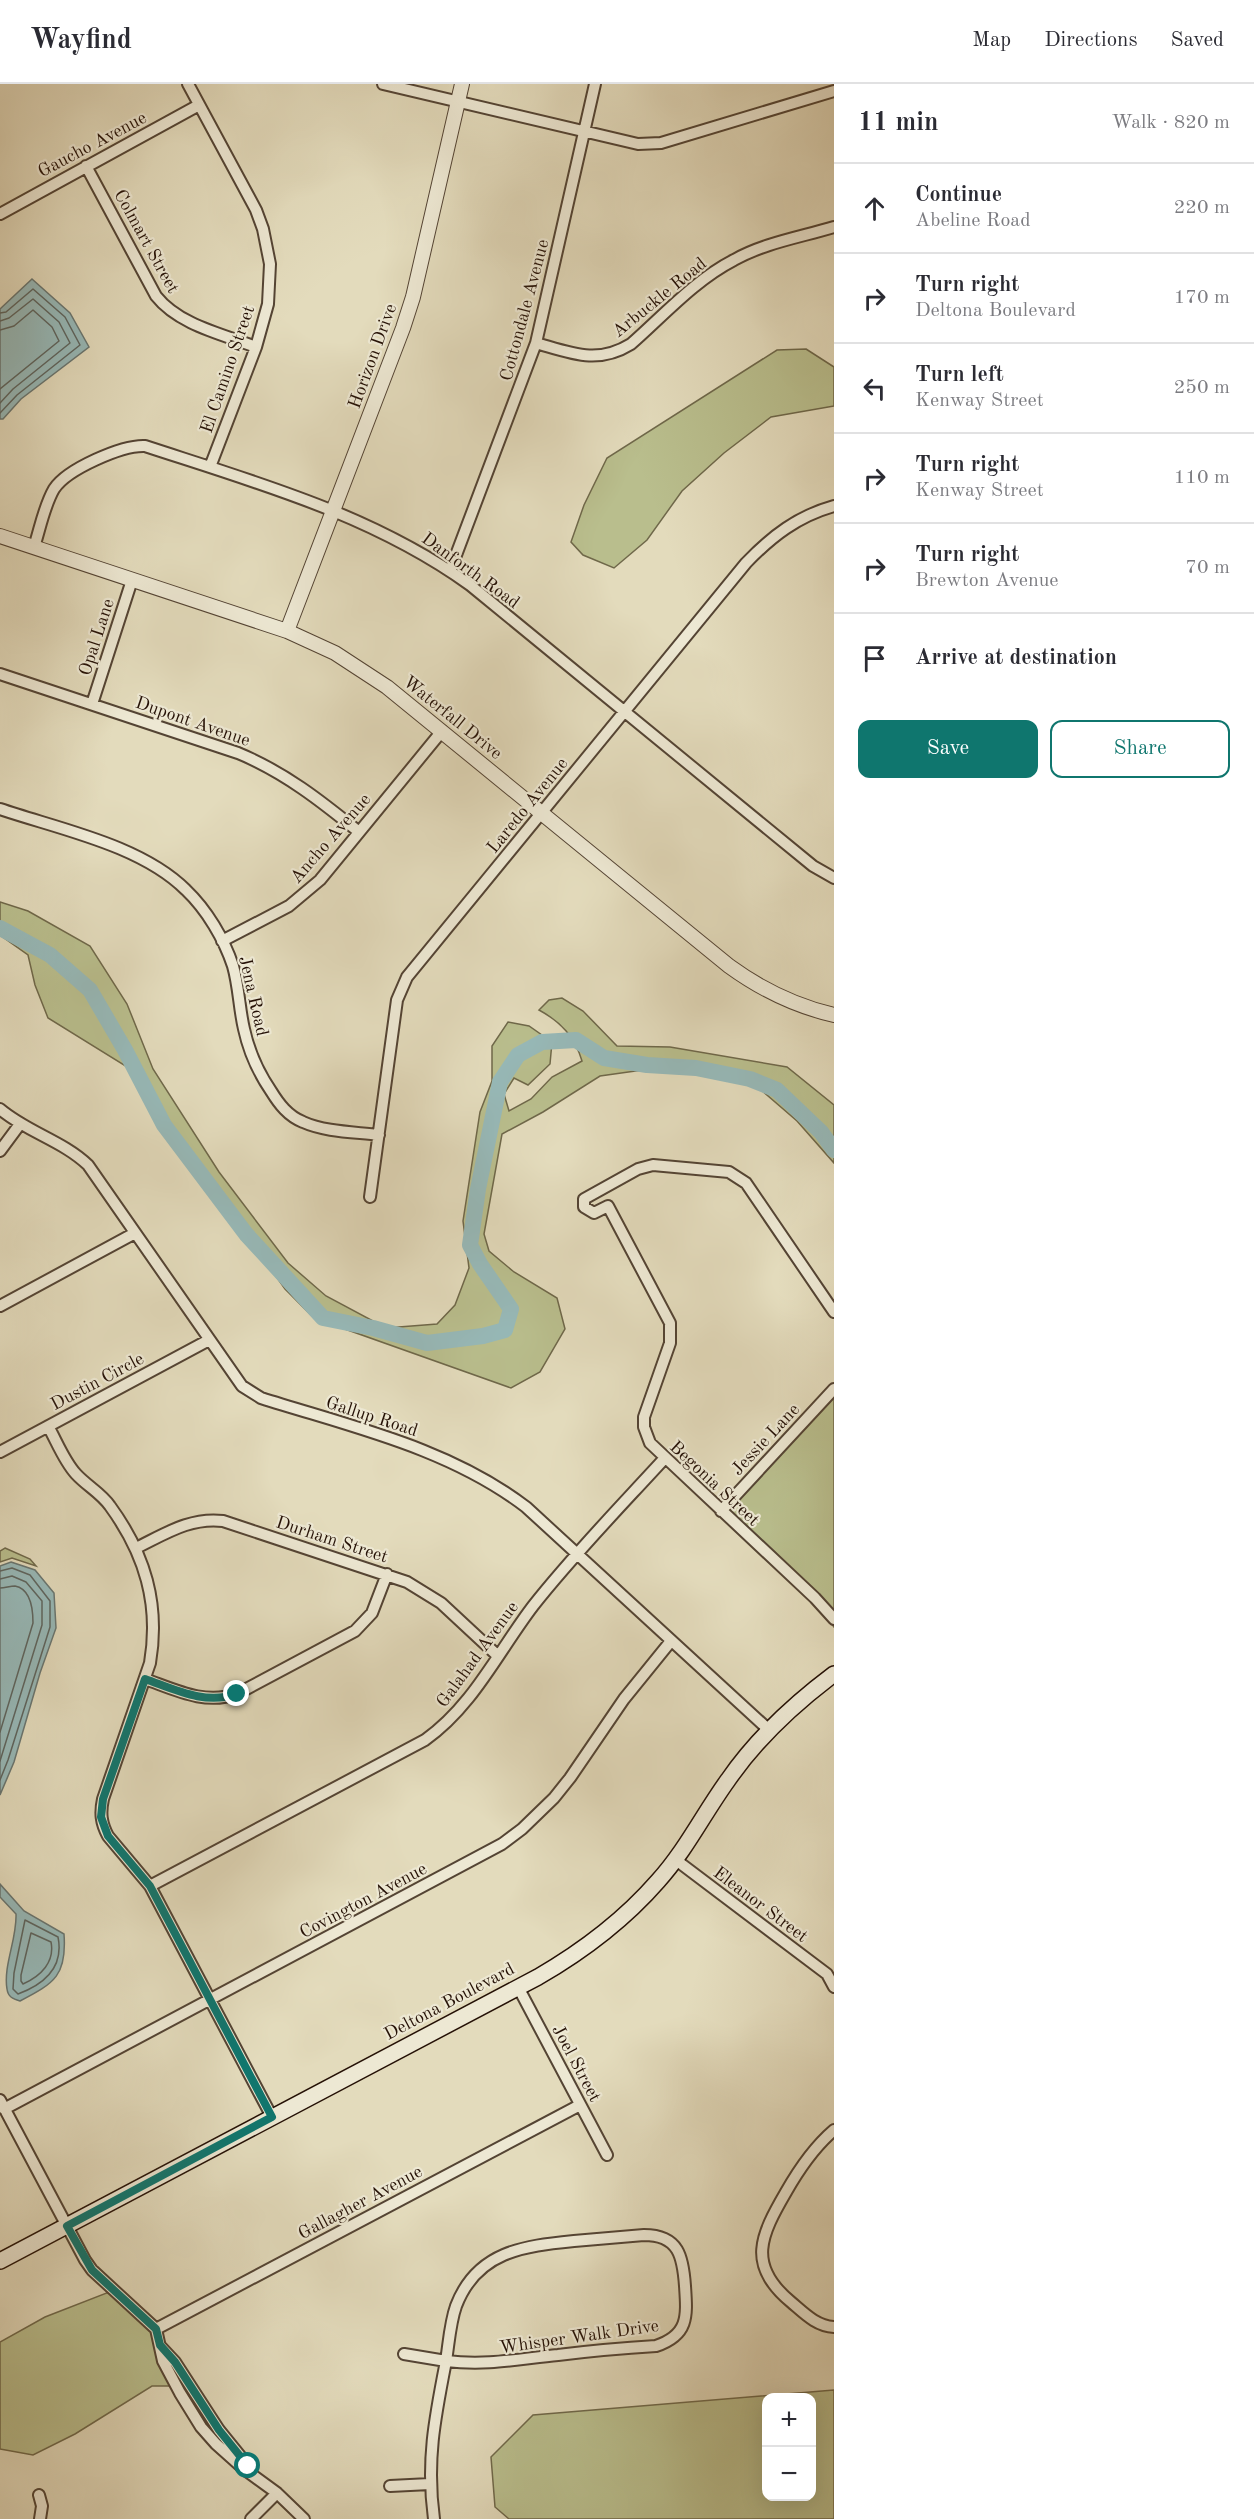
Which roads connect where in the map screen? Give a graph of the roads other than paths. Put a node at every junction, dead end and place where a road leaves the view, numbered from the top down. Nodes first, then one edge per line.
1 (188, 84) edge
2 (383, 84) edge
3 (462, 84) edge
4 (595, 84) edge
5 (834, 91) edge
6 (457, 102) junction
7 (199, 105) junction
8 (585, 132) junction
9 (86, 166) junction
10 (0, 214) edge
11 (834, 227) edge
12 (536, 343) junction
13 (256, 347) junction
14 (210, 467) junction
15 (834, 506) edge
16 (333, 510) junction
17 (0, 536) edge
18 (34, 547) junction
19 (450, 571) junction
20 (132, 580) junction
21 (287, 631) junction
22 (0, 674) edge
23 (92, 704) junction
24 (624, 712) junction
25 (442, 731) junction
26 (0, 809) edge
27 (542, 813) junction
28 (359, 832) junction
29 (834, 878) edge
30 (222, 941) junction
31 (834, 1015) edge
32 (0, 1109) edge
33 (20, 1124) junction
34 (379, 1135) junction
35 (0, 1151) edge
36 (370, 1197) dead end
37 (135, 1233) junction
38 (0, 1306) edge
39 (834, 1312) edge
40 (209, 1340) junction
41 (834, 1389) edge
42 (48, 1426) junction
43 (0, 1452) edge
44 (664, 1459) junction
45 (721, 1511) junction
46 (136, 1548) junction
47 (577, 1553) junction
48 (387, 1574) junction
49 (834, 1619) edge
50 (671, 1641) junction
51 (498, 1656) junction
52 (834, 1674) edge
53 (145, 1679) junction
54 (769, 1730) junction
55 (676, 1860) junction
56 (150, 1886) junction
57 (830, 1972) edge
58 (518, 1987) junction
59 (834, 1988) edge
60 (210, 2000) junction
61 (2, 2105) edge
62 (580, 2105) junction
63 (272, 2117) junction
64 (834, 2130) edge
65 (607, 2155) dead end
66 (67, 2226) junction
67 (0, 2261) edge
68 (834, 2327) edge
69 (156, 2329) junction
70 (404, 2354) dead end
71 (446, 2361) junction
72 (430, 2484) junction
73 (390, 2486) dead end
74 (277, 2493) junction
75 (39, 2495) dead end
76 (40, 2519) edge
77 (251, 2519) edge
78 (304, 2519) edge
79 (434, 2519) edge

1 - 7 street, El Camino Street
2 - 6 street
3 - 6 street, Horizon Drive
4 - 8 street, Cottondale Avenue
5 - 8 street
6 - 8 street
6 - 16 street, Horizon Drive
7 - 9 street, Gaucho Avenue
7 - 13 street, El Camino Street
8 - 12 street, Cottondale Avenue
9 - 10 street, Gaucho Avenue
9 - 13 street, Colmart Street
11 - 12 street, Arbuckle Road
12 - 19 street, Cottondale Avenue
13 - 14 street, El Camino Street
14 - 16 street, Danforth Road
14 - 18 street, Danforth Road
15 - 24 street, Laredo Avenue
16 - 19 street, Danforth Road
16 - 21 street, Horizon Drive
17 - 18 street, Waterfall Drive
18 - 20 street, Waterfall Drive
19 - 24 street, Danforth Road
20 - 21 street, Waterfall Drive
20 - 23 street, Opal Lane
21 - 25 street, Waterfall Drive
22 - 23 street, Dupont Avenue
23 - 28 street, Dupont Avenue
24 - 27 street, Laredo Avenue
24 - 29 street, Danforth Road
25 - 27 street, Waterfall Drive
25 - 28 street, Ancho Avenue
26 - 30 street, Jena Road
27 - 31 street, Waterfall Drive
27 - 34 street, Laredo Avenue
28 - 30 street, Ancho Avenue
30 - 34 street, Jena Road
32 - 33 street, Gallup Road
33 - 35 street
33 - 37 street, Gallup Road
34 - 36 street, Laredo Avenue
37 - 38 street
37 - 40 street, Gallup Road
39 - 44 street, Begonia Street
40 - 42 street, Dustin Circle
40 - 47 street, Gallup Road
41 - 45 street, Jessie Lane
42 - 43 street, Dustin Circle
42 - 46 street
44 - 45 street, Begonia Street
44 - 47 street, Galahad Avenue
45 - 49 street, Begonia Street
46 - 48 street, Durham Street
46 - 53 street
47 - 50 street, Gallup Road
47 - 51 street, Galahad Avenue
48 - 51 street, Durham Street
48 - 53 street
50 - 54 street, Gallup Road
50 - 60 street, Covington Avenue
51 - 56 street, Galahad Avenue
52 - 54 main road, Deltona Boulevard
53 - 56 street
54 - 55 main road, Deltona Boulevard
55 - 57 street, Eleanor Street
55 - 58 main road, Deltona Boulevard
56 - 60 street
57 - 59 street, Eleanor Street
58 - 62 street, Joel Street
58 - 63 main road, Deltona Boulevard
60 - 61 street, Covington Avenue
60 - 63 street
61 - 66 street
62 - 65 street, Joel Street
62 - 69 street, Gallagher Avenue
63 - 66 main road, Deltona Boulevard
64 - 68 street
66 - 67 main road, Deltona Boulevard
66 - 69 street
69 - 74 street
70 - 71 street
71 - 71 street, Whisper Walk Drive
71 - 72 street, Whisper Walk Drive
72 - 73 street
72 - 79 street, Whisper Walk Drive
74 - 77 street
74 - 78 street
75 - 76 street

